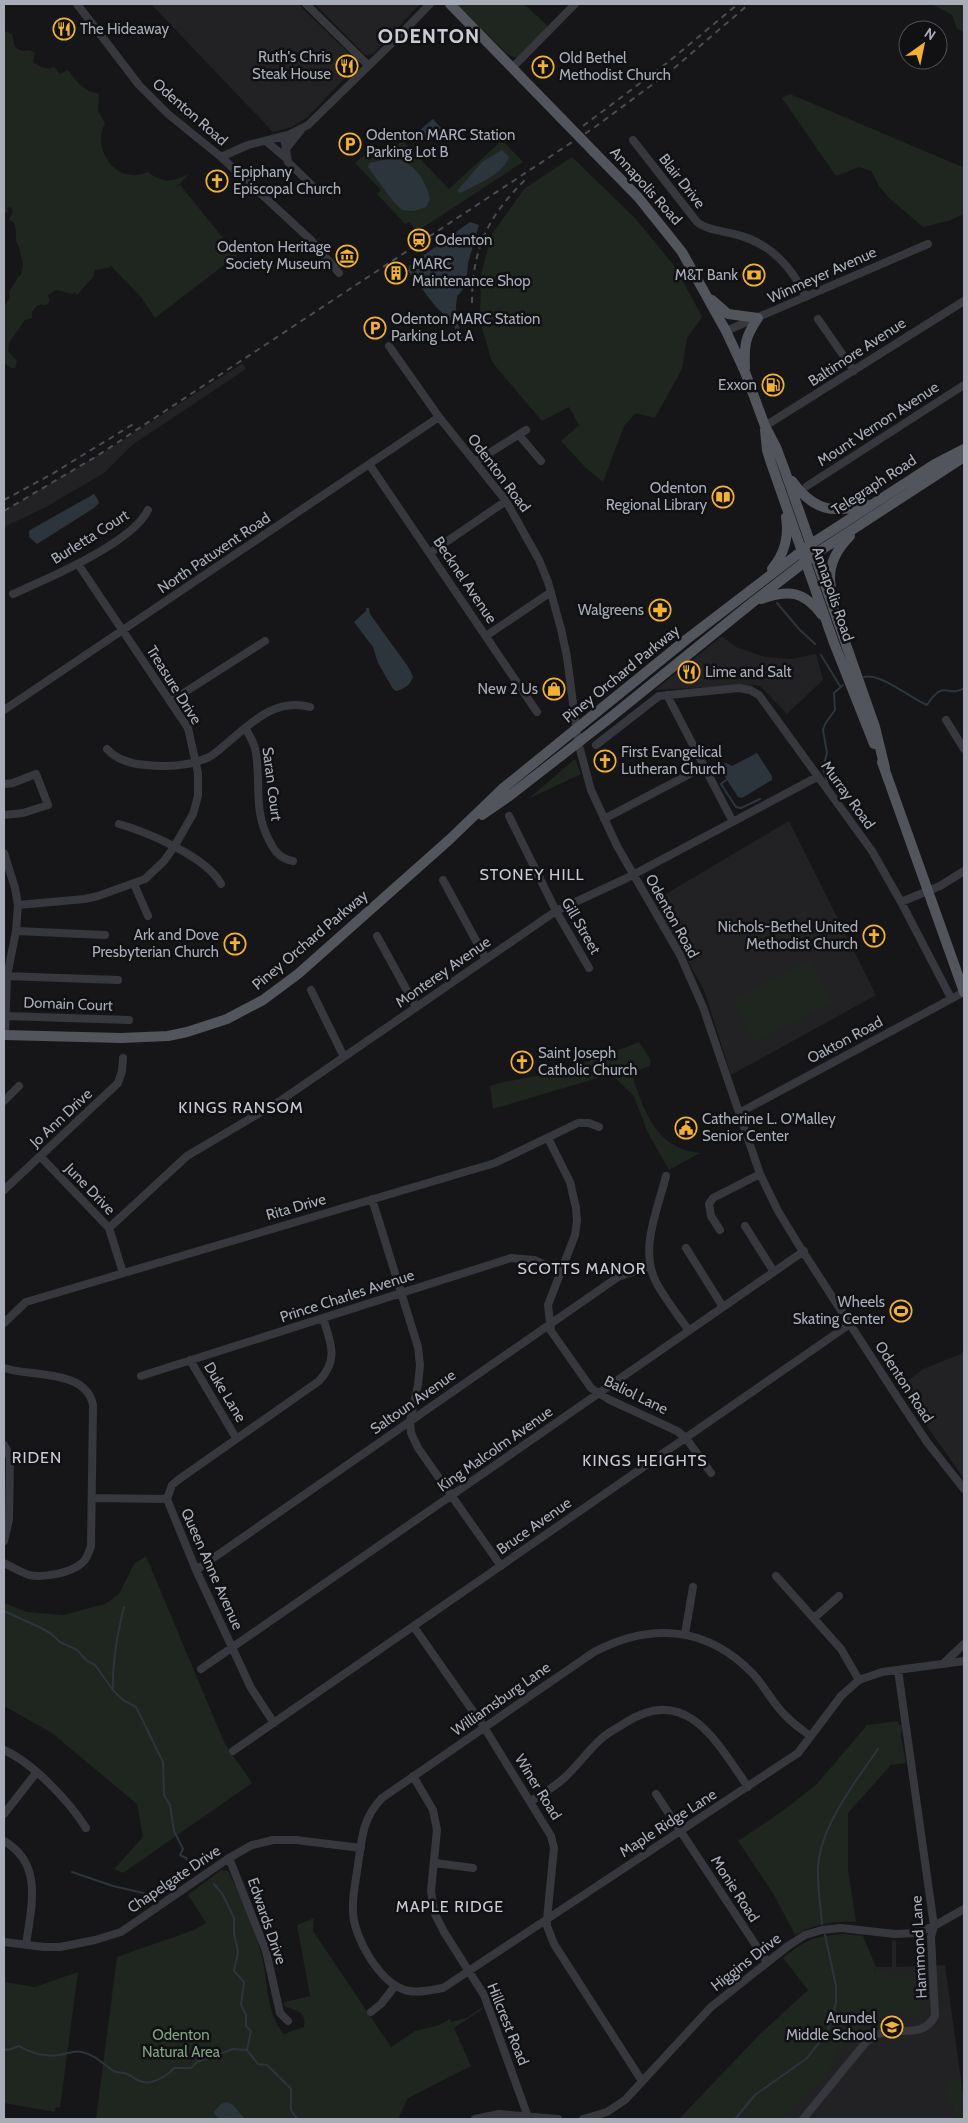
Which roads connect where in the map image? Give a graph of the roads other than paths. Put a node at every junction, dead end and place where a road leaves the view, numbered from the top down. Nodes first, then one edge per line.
1 (77, 4) edge
2 (306, 4) edge
3 (430, 4) edge
4 (450, 4) edge
5 (576, 4) edge
6 (368, 65) junction
7 (512, 68) junction
8 (302, 129) junction
9 (284, 136) junction
10 (633, 140) dead end
11 (266, 141) junction
12 (286, 150) junction
13 (221, 158) junction
14 (287, 159) junction
15 (319, 192) dead end
16 (928, 244) dead end
17 (339, 273) dead end
18 (706, 296) junction
19 (806, 297) junction
20 (964, 301) edge
21 (758, 318) junction
22 (818, 319) dead end
23 (726, 331) junction
24 (389, 346) dead end
25 (854, 371) junction
26 (745, 372) junction
27 (964, 386) edge
28 (439, 417) junction
29 (765, 426) junction
30 (526, 430) dead end
31 (519, 435) junction
32 (964, 449) edge
33 (964, 457) edge
34 (541, 461) dead end
35 (475, 462) junction
36 (369, 464) junction
37 (785, 471) junction
38 (807, 486) dead end
39 (784, 499) junction
40 (881, 499) junction
41 (506, 502) junction
42 (148, 510) dead end
43 (868, 519) junction
44 (809, 552) junction
45 (430, 553) junction
46 (78, 564) junction
47 (760, 583) junction
48 (551, 592) junction
49 (13, 594) dead end
50 (753, 602) junction
51 (837, 616) junction
52 (826, 620) junction
53 (123, 631) junction
54 (486, 636) junction
55 (264, 641) dead end
56 (667, 695) junction
57 (171, 701) junction
58 (310, 707) dead end
59 (4, 710) edge
60 (536, 712) dead end
61 (611, 717) junction
62 (946, 720) dead end
63 (619, 727) junction
64 (245, 728) junction
65 (576, 728) junction
66 (578, 742) junction
67 (596, 745) dead end
68 (108, 749) dead end
69 (964, 749) edge
70 (196, 761) junction
71 (704, 767) junction
72 (885, 768) junction
73 (817, 777) junction
74 (4, 784) edge
75 (4, 815) edge
76 (508, 816) dead end
77 (604, 819) junction
78 (733, 822) junction
79 (119, 824) dead end
80 (464, 827) junction
81 (174, 848) junction
82 (4, 853) edge
83 (293, 861) dead end
84 (5, 865) edge
85 (964, 871) edge
86 (633, 874) junction
87 (443, 880) dead end
88 (134, 884) junction
89 (221, 884) dead end
90 (928, 891) junction
91 (901, 902) junction
92 (18, 905) junction
93 (556, 912) junction
94 (148, 916) dead end
95 (16, 931) junction
96 (105, 935) dead end
97 (377, 936) dead end
98 (486, 959) junction
99 (589, 968) dead end
100 (5, 976) edge
101 (118, 980) dead end
102 (311, 990) dead end
103 (964, 992) edge
104 (951, 998) junction
105 (416, 1007) junction
106 (6, 1016) junction
107 (129, 1020) dead end
108 (4, 1035) edge
109 (344, 1057) junction
110 (122, 1058) dead end
111 (19, 1086) dead end
112 (4, 1101) edge
113 (739, 1113) junction
114 (599, 1127) dead end
115 (548, 1138) junction
116 (40, 1156) junction
117 (760, 1174) junction
118 (666, 1176) dead end
119 (4, 1190) edge
120 (372, 1199) junction
121 (745, 1226) dead end
122 (108, 1228) junction
123 (720, 1230) dead end
124 (686, 1248) dead end
125 (804, 1252) junction
126 (650, 1266) junction
127 (561, 1271) junction
128 (774, 1272) junction
129 (122, 1273) junction
130 (402, 1293) junction
131 (722, 1307) junction
132 (323, 1318) junction
133 (4, 1323) edge
134 (850, 1324) junction
135 (550, 1325) junction
136 (689, 1331) junction
137 (190, 1360) junction
138 (4, 1368) edge
139 (141, 1376) dead end
140 (599, 1394) junction
141 (410, 1421) junction
142 (236, 1438) junction
143 (686, 1438) junction
144 (4, 1445) edge
145 (711, 1473) dead end
146 (964, 1489) edge
147 (451, 1496) junction
148 (92, 1498) junction
149 (167, 1499) junction
150 (4, 1541) edge
151 (4, 1563) edge
152 (501, 1566) junction
153 (196, 1570) junction
154 (776, 1576) dead end
155 (693, 1587) dead end
156 (839, 1596) dead end
157 (814, 1618) junction
158 (414, 1627) junction
159 (684, 1634) junction
160 (964, 1644) edge
161 (232, 1648) junction
162 (964, 1661) edge
163 (943, 1664) junction
164 (201, 1670) dead end
165 (898, 1670) junction
166 (859, 1680) junction
167 (274, 1722) junction
168 (484, 1728) junction
169 (810, 1736) junction
170 (4, 1750) edge
171 (233, 1751) dead end
172 (36, 1773) junction
173 (413, 1776) junction
174 (748, 1787) junction
175 (656, 1794) dead end
176 (531, 1801) junction
177 (4, 1814) edge
178 (86, 1828) dead end
179 (681, 1831) junction
180 (4, 1841) edge
181 (360, 1848) junction
182 (229, 1858) junction
183 (435, 1863) junction
184 (473, 1868) dead end
185 (964, 1909) edge
186 (547, 1919) junction
187 (934, 1926) junction
188 (4, 1942) edge
189 (26, 1945) junction
190 (767, 1962) junction
191 (469, 1970) junction
192 (395, 1986) junction
193 (371, 2012) dead end
194 (288, 2021) dead end
195 (642, 2081) junction
196 (528, 2117) junction
197 (475, 2119) edge
198 (558, 2119) edge
199 (583, 2119) edge
200 (803, 2119) edge

1 - 13 street, Odenton Road
2 - 6 street
3 - 6 street
4 - 7 main road, Annapolis Road
5 - 7 street
6 - 8 street
7 - 18 main road, Annapolis Road, bridge
8 - 9 street
8 - 12 street
9 - 11 street
9 - 12 street
10 - 19 street, Blair Drive
11 - 13 street
11 - 14 street
12 - 14 street
13 - 17 street, Odenton Road
14 - 15 street
16 - 19 street, Winmeyer Avenue
18 - 21 main road
18 - 23 main road, Annapolis Road
19 - 21 street, Winmeyer Avenue
20 - 25 street, Baltimore Avenue
21 - 23 street, Winmeyer Avenue
21 - 26 main road
22 - 25 street
23 - 26 main road, Annapolis Road
24 - 28 street, Odenton Road
25 - 29 street, Baltimore Avenue
26 - 29 main road, Annapolis Road
27 - 38 street, Mount Vernon Avenue
28 - 35 street, Odenton Road
28 - 36 street, North Patuxent Road
29 - 37 main road, Annapolis Road
29 - 39 main road, Annapolis Road
30 - 31 street
31 - 34 street
31 - 35 street
32 - 40 main road, Telegraph Road
33 - 43 main road, Telegraph Road
35 - 41 street, Odenton Road
36 - 45 street, Becknel Avenue
36 - 53 street, North Patuxent Road
37 - 40 main road
37 - 44 main road, Annapolis Road
39 - 44 main road, Annapolis Road
39 - 47 main road
40 - 44 main road, Telegraph Road
41 - 45 street
41 - 48 street, Odenton Road
42 - 46 street, Burletta Court
43 - 44 main road, Telegraph Road
43 - 51 main road
44 - 47 main road, Piney Orchard Parkway
44 - 50 main road, Piney Orchard Parkway
44 - 51 main road, Annapolis Road
44 - 52 main road, Annapolis Road
45 - 54 street, Becknel Avenue
46 - 49 street, Burletta Court
46 - 53 street, Treasure Drive
47 - 65 main road, Piney Orchard Parkway
48 - 54 street
48 - 65 street, Odenton Road
50 - 52 main road
50 - 61 main road, Piney Orchard Parkway
51 - 72 main road, Annapolis Road
52 - 72 main road, Annapolis Road
53 - 57 street, Treasure Drive
53 - 59 street, North Patuxent Road
54 - 60 street, Becknel Avenue
55 - 57 street
56 - 63 street
56 - 71 street
56 - 73 street, Murray Road
57 - 70 street, Treasure Drive
58 - 64 street
61 - 63 street
61 - 66 main road, Piney Orchard Parkway
62 - 69 street
63 - 67 street
64 - 70 street
64 - 83 street, Saran Court
65 - 66 street, Odenton Road
65 - 80 main road, Piney Orchard Parkway
66 - 77 street, Odenton Road
66 - 80 main road, Piney Orchard Parkway
68 - 70 street
70 - 81 street, Treasure Drive
71 - 77 street
71 - 78 street
72 - 90 main road, Annapolis Road
73 - 78 street, Monterey Avenue
73 - 91 street, Murray Road
74 - 75 street
76 - 93 street, Gill Street
77 - 86 street, Odenton Road
78 - 86 street, Monterey Avenue
79 - 81 street
80 - 108 main road, Piney Orchard Parkway
81 - 88 street, Treasure Drive
81 - 89 street
82 - 84 street
84 - 92 street
85 - 90 street
86 - 93 street, Monterey Avenue
86 - 113 street, Odenton Road
87 - 98 street
88 - 92 street, Treasure Drive
88 - 94 street
90 - 91 street
90 - 103 main road, Annapolis Road
91 - 104 street, Murray Road
92 - 95 street
93 - 98 street, Monterey Avenue
93 - 99 street, Gill Street
95 - 96 street
95 - 100 street
97 - 105 street
98 - 105 street, Monterey Avenue
100 - 101 street
100 - 106 street
102 - 109 street
103 - 104 street, Oakton Road
104 - 113 street, Oakton Road
105 - 109 street, Monterey Avenue
106 - 107 street, Domain Court
106 - 108 street
109 - 122 street, Monterey Avenue
110 - 116 street, Jo Ann Drive
111 - 112 street
113 - 117 street, Odenton Road
114 - 115 street, Rita Drive
115 - 120 street, Rita Drive
115 - 127 street, Baliol Lane
116 - 119 street, Jo Ann Drive
116 - 122 street, June Drive
117 - 123 street
117 - 125 street, Odenton Road
118 - 126 street
120 - 129 street, Rita Drive
120 - 130 street
121 - 128 street
122 - 129 street, June Drive
124 - 131 street
125 - 128 street, King Malcolm Avenue
125 - 134 street, Odenton Road
126 - 135 street, Saltoun Avenue
126 - 136 street
127 - 130 street, Prince Charles Avenue
127 - 135 street, Baliol Lane
128 - 131 street, King Malcolm Avenue
129 - 133 street, Rita Drive
130 - 132 street, Prince Charles Avenue
130 - 141 street
131 - 136 street, King Malcolm Avenue
132 - 137 street, Prince Charles Avenue
132 - 142 street, Queen Anne Avenue
134 - 143 street, Bruce Avenue
134 - 146 street, Odenton Road
135 - 140 street, Baliol Lane
135 - 141 street, Saltoun Avenue
136 - 140 street, King Malcolm Avenue
137 - 139 street, Prince Charles Avenue
137 - 142 street, Duke Lane
138 - 148 street
140 - 143 street, Baliol Lane
140 - 147 street, King Malcolm Avenue
141 - 147 street
141 - 153 street, Saltoun Avenue
142 - 149 street, Queen Anne Avenue
143 - 145 street, Baliol Lane
143 - 152 street, Bruce Avenue
144 - 150 street
147 - 152 street
147 - 161 street, King Malcolm Avenue
148 - 149 street
148 - 151 street
149 - 153 street, Queen Anne Avenue
152 - 158 street, Bruce Avenue
153 - 161 street, Queen Anne Avenue
154 - 157 street
155 - 159 street
156 - 157 street
157 - 166 street
158 - 167 street, Bruce Avenue
158 - 168 street, Winer Road
159 - 168 street, Williamsburg Lane
159 - 169 street, Williamsburg Lane
160 - 163 street
161 - 164 street, King Malcolm Avenue
161 - 167 street, Queen Anne Avenue
162 - 163 street, Maple Ridge Lane
163 - 165 street, Maple Ridge Lane
165 - 166 street, Maple Ridge Lane
165 - 187 street, Hammond Lane
166 - 169 street, Maple Ridge Lane
167 - 171 street, Bruce Avenue
168 - 173 street, Williamsburg Lane
168 - 176 street, Winer Road
169 - 174 street, Maple Ridge Lane
170 - 172 street
172 - 177 street
172 - 178 street
173 - 181 street, Williamsburg Lane
173 - 183 street, Hillcrest Road
174 - 176 street
174 - 179 street, Maple Ridge Lane
175 - 179 street, Monie Road
176 - 186 street, Winer Road
179 - 186 street, Maple Ridge Lane
179 - 190 street, Monie Road
180 - 189 street
181 - 182 street, Chapelgate Drive
181 - 192 street, Williamsburg Lane
182 - 189 street, Chapelgate Drive
182 - 194 street, Edwards Drive
183 - 184 street
183 - 191 street, Hillcrest Road
185 - 187 street, Higgins Drive
186 - 191 street, Maple Ridge Lane
186 - 195 street, Winer Road
187 - 190 street, Higgins Drive
187 - 200 street, Hammond Lane
188 - 189 street, Chapelgate Drive
190 - 195 street, Higgins Drive
191 - 192 street, Maple Ridge Lane
191 - 196 street, Hillcrest Road
192 - 193 street
195 - 199 street, Higgins Drive
196 - 197 street
196 - 198 street

